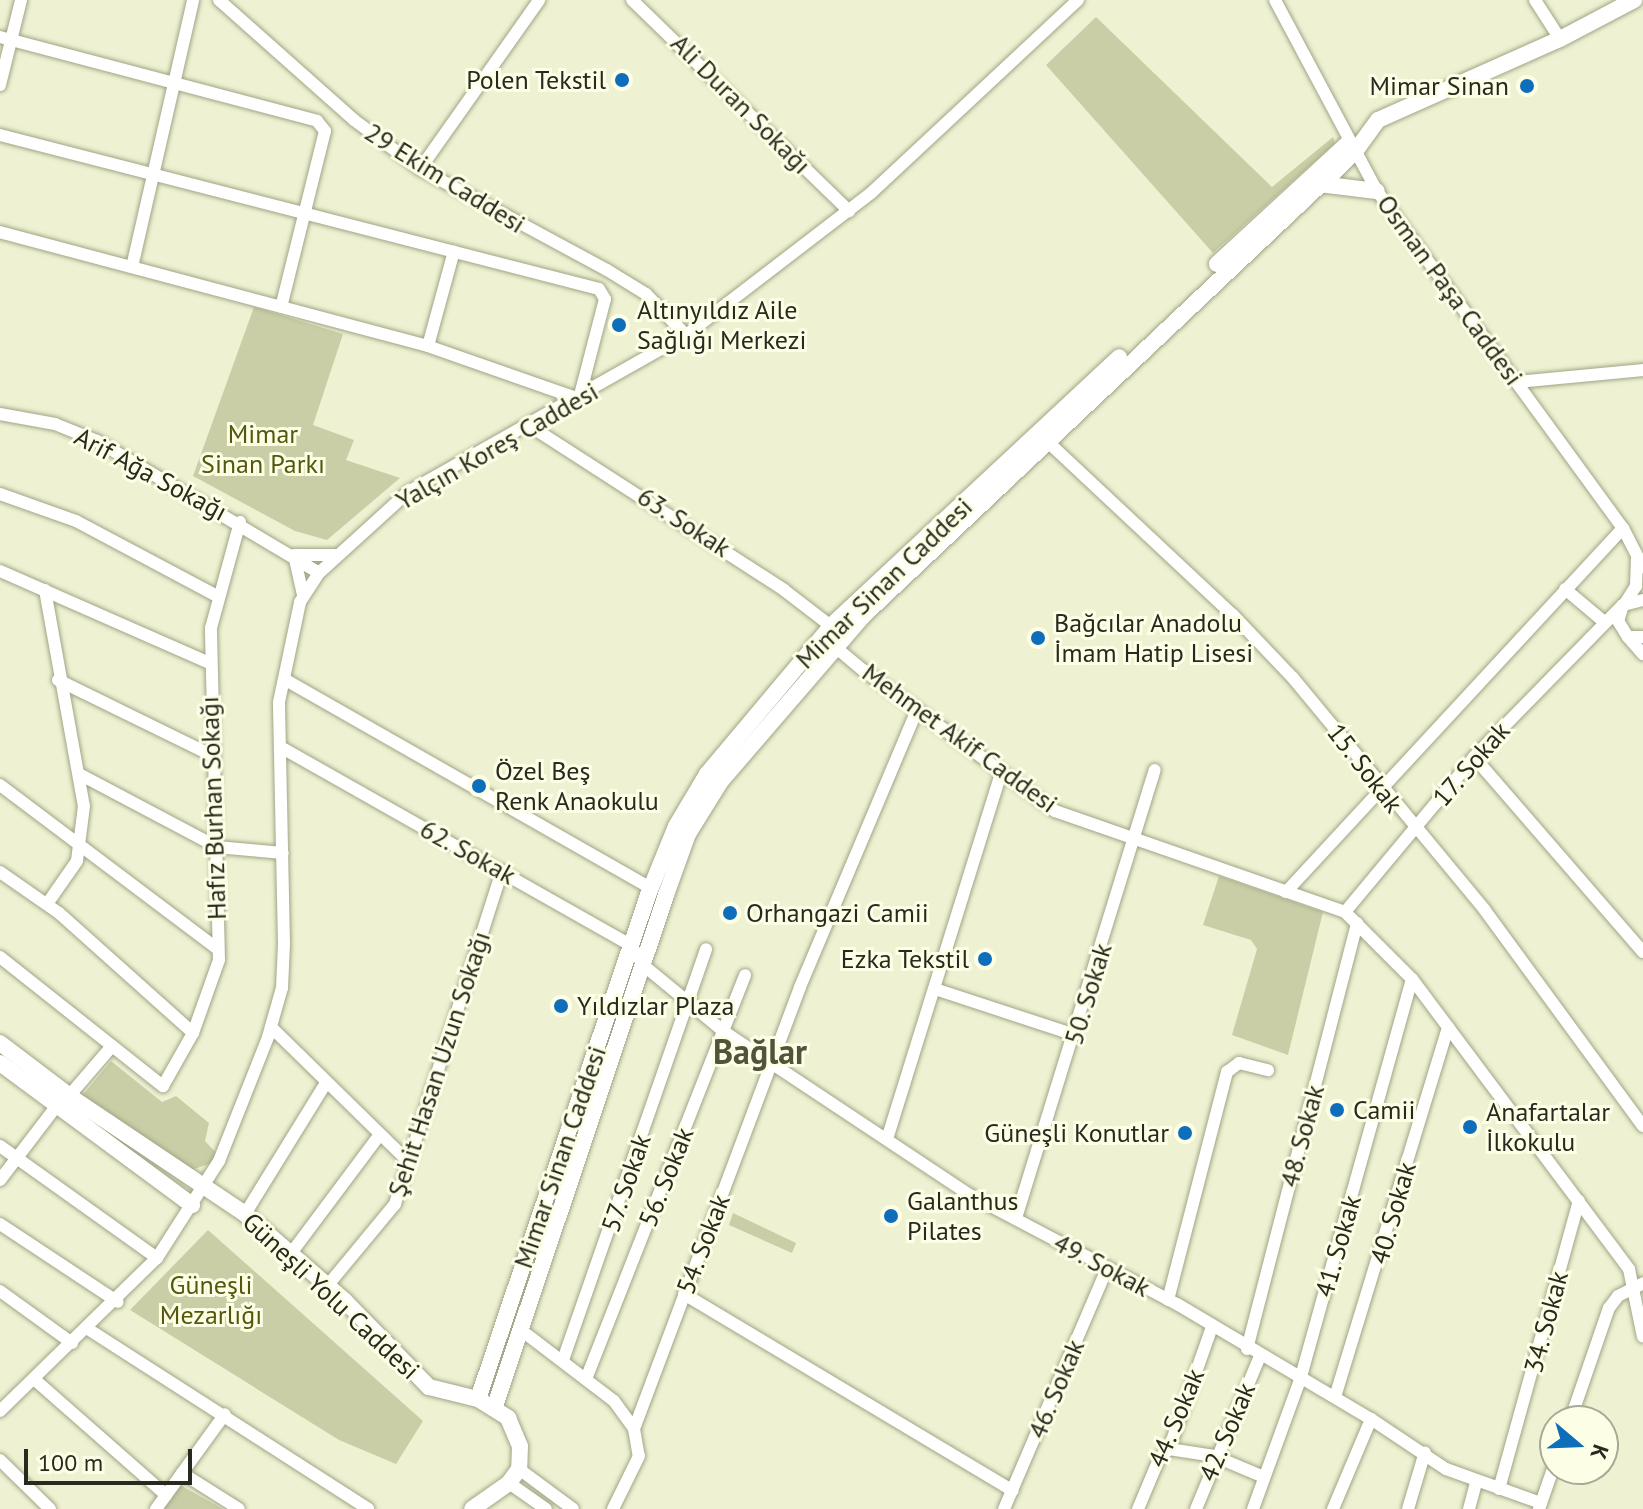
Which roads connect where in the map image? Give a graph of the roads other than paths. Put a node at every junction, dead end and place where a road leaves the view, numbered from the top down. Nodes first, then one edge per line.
1 (21, 0) edge
2 (193, 0) edge
3 (219, 0) edge
4 (539, 0) edge
5 (632, 0) edge
6 (1078, 0) edge
7 (1275, 0) edge
8 (1535, 0) edge
9 (1634, 0) edge
10 (6, 39) edge
11 (1560, 39) junction
12 (0, 85) edge
13 (176, 85) junction
14 (0, 135) edge
15 (1351, 148) junction
16 (420, 169) junction
17 (154, 175) junction
18 (1319, 184) junction
19 (1377, 191) junction
20 (849, 211) junction
21 (305, 212) junction
22 (0, 232) edge
23 (454, 251) junction
24 (577, 256) junction
25 (132, 267) junction
26 (568, 281) junction
27 (281, 307) junction
28 (686, 335) junction
29 (428, 346) junction
30 (1643, 370) edge
31 (1517, 382) junction
32 (579, 399) junction
33 (0, 414) edge
34 (530, 426) junction
35 (1049, 443) junction
36 (0, 494) edge
37 (240, 522) junction
38 (1623, 528) junction
39 (1640, 547) edge
40 (294, 555) junction
41 (335, 555) junction
42 (1643, 567) edge
43 (0, 571) edge
44 (319, 573) junction
45 (1565, 589) junction
46 (45, 590) junction
47 (303, 595) junction
48 (217, 596) junction
49 (1643, 600) edge
50 (1624, 604) junction
51 (1603, 621) junction
52 (831, 626) junction
53 (1625, 634) junction
54 (1589, 636) junction
55 (1643, 637) edge
56 (834, 646) junction
57 (1643, 654) edge
58 (210, 663) junction
59 (284, 679) junction
60 (58, 680) junction
61 (917, 710) junction
62 (284, 749) junction
63 (213, 756) junction
64 (1474, 757) junction
65 (1155, 770) dead end
66 (1001, 773) junction
67 (81, 775) junction
68 (0, 785) edge
69 (1382, 785) junction
70 (1415, 832) junction
71 (1135, 839) junction
72 (82, 844) junction
73 (217, 847) junction
74 (283, 853) junction
75 (502, 871) junction
76 (0, 872) edge
77 (651, 888) junction
78 (1286, 892) junction
79 (47, 904) junction
80 (1345, 912) junction
81 (1357, 923) junction
82 (631, 945) junction
83 (218, 949) junction
84 (706, 949) dead end
85 (1643, 952) edge
86 (0, 957) edge
87 (643, 965) junction
88 (745, 975) dead end
89 (1412, 979) junction
90 (935, 989) junction
91 (689, 1005) junction
92 (271, 1027) junction
93 (1448, 1027) junction
94 (723, 1031) junction
95 (193, 1033) junction
96 (1075, 1035) junction
97 (0, 1043) edge
98 (112, 1046) junction
99 (773, 1059) junction
100 (0, 1063) edge
101 (1268, 1070) dead end
102 (326, 1083) junction
103 (69, 1096) junction
104 (55, 1108) junction
105 (1643, 1126) edge
106 (888, 1136) junction
107 (378, 1137) junction
108 (0, 1146) edge
109 (17, 1158) junction
110 (407, 1160) junction
111 (0, 1180) edge
112 (206, 1185) junction
113 (1579, 1201) junction
114 (192, 1205) junction
115 (245, 1214) junction
116 (1016, 1218) junction
117 (0, 1224) edge
118 (292, 1252) junction
119 (157, 1258) junction
120 (1107, 1269) junction
121 (328, 1285) junction
122 (1638, 1286) edge
123 (0, 1291) edge
124 (684, 1294) junction
125 (1168, 1300) junction
126 (118, 1302) junction
127 (1212, 1327) junction
128 (88, 1329) junction
129 (521, 1330) junction
130 (1643, 1337) edge
131 (72, 1343) junction
132 (1247, 1349) junction
133 (1260, 1356) junction
134 (563, 1360) junction
135 (34, 1379) junction
136 (586, 1379) junction
137 (1300, 1380) junction
138 (1335, 1397) junction
139 (478, 1399) junction
140 (1576, 1405) edge
141 (495, 1406) junction
142 (0, 1411) edge
143 (225, 1414) junction
144 (1371, 1419) junction
145 (634, 1429) junction
146 (1169, 1449) junction
147 (1425, 1452) junction
148 (1214, 1456) junction
149 (0, 1460) edge
150 (182, 1473) junction
151 (514, 1476) junction
152 (1264, 1477) junction
153 (1476, 1483) junction
154 (1547, 1485) edge
155 (1499, 1489) junction
156 (1013, 1491) junction
157 (166, 1495) junction
158 (1540, 1506) edge
159 (50, 1509) edge
160 (156, 1509) edge
161 (239, 1509) edge
162 (368, 1509) edge
163 (472, 1509) edge
164 (546, 1509) edge
165 (573, 1509) edge
166 (613, 1509) edge
167 (1004, 1509) edge
168 (1138, 1509) edge
169 (1196, 1509) edge
170 (1253, 1509) edge
171 (1333, 1509) edge
172 (1408, 1509) edge
173 (1469, 1509) edge

1 - 10 street
2 - 13 street
3 - 16 street, 29 Ekim Caddesi
4 - 16 street
5 - 20 street, Ali Duran Sokağı
6 - 20 street, Yalçın Koreş Caddesi
7 - 15 street, Osman Paşa Caddesi
8 - 11 street
9 - 11 main road
10 - 12 street
10 - 13 street
11 - 15 main road
13 - 17 street
13 - 21 street
14 - 17 street
15 - 18 main road, Mimar Sinan Caddesi
15 - 19 street, Osman Paşa Caddesi
15 - 52 main road, Mimar Sinan Caddesi
16 - 24 street, 29 Ekim Caddesi
17 - 21 street
17 - 25 street
18 - 19 main road
18 - 35 main road, Mimar Sinan Caddesi
19 - 31 street, Osman Paşa Caddesi
20 - 28 street, Yalçın Koreş Caddesi
21 - 23 street
21 - 27 street
22 - 25 street
23 - 26 street
23 - 29 street
24 - 26 street
24 - 28 street, 29 Ekim Caddesi
25 - 27 street
26 - 32 street
27 - 29 street
28 - 32 street, Yalçın Koreş Caddesi
29 - 32 street
30 - 31 street
31 - 38 street, Osman Paşa Caddesi
32 - 34 street, Yalçın Koreş Caddesi
33 - 37 street, Arif Ağa Sokağı
34 - 41 street, Yalçın Koreş Caddesi
34 - 52 street, 63. Sokak
35 - 56 main road, Mimar Sinan Caddesi
35 - 69 street, 15. Sokak
36 - 48 street
37 - 40 street, Arif Ağa Sokağı
37 - 48 street, Hafız Burhan Sokağı
38 - 39 street, Osman Paşa Caddesi
38 - 45 street
39 - 42 street, Osman Paşa Caddesi
39 - 50 street
40 - 41 street
40 - 44 street, Arif Ağa Sokağı
40 - 47 street
41 - 44 street, Yalçın Koreş Caddesi
43 - 46 street
44 - 47 street, Yalçın Koreş Caddesi
45 - 51 street
45 - 69 street
46 - 58 street
46 - 60 street
47 - 59 street, Yalçın Koreş Caddesi
48 - 58 street, Hafız Burhan Sokağı
49 - 50 street
50 - 51 street, 17. Sokak
50 - 53 street
51 - 54 street, 17. Sokak
52 - 56 street
52 - 77 main road, Mimar Sinan Caddesi
53 - 54 street
53 - 55 street
53 - 57 street
54 - 64 street, 17. Sokak
56 - 61 street, Mehmet Akif Caddesi
56 - 87 main road, Mimar Sinan Caddesi
58 - 63 street, Hafız Burhan Sokağı
59 - 62 street, Yalçın Koreş Caddesi
59 - 77 street
60 - 63 street
60 - 67 street
61 - 66 street, Mehmet Akif Caddesi
61 - 99 street, 54. Sokak
62 - 74 street, Yalçın Koreş Caddesi
62 - 75 street, 62. Sokak
63 - 73 street, Hafız Burhan Sokağı
64 - 70 street, 17. Sokak
64 - 85 street
65 - 71 street, 50. Sokak
66 - 71 street, Mehmet Akif Caddesi
66 - 90 street
67 - 72 street
67 - 73 street
68 - 72 street
69 - 70 street, 15. Sokak
69 - 78 street
70 - 80 street, 17. Sokak
70 - 105 street, 15. Sokak
71 - 78 street, Mehmet Akif Caddesi
71 - 96 street, 50. Sokak
72 - 79 street
72 - 83 street
73 - 74 street
73 - 83 street, Hafız Burhan Sokağı
74 - 92 street, Yalçın Koreş Caddesi
75 - 82 street, 62. Sokak
75 - 110 street, Şehit Hasan Uzun Sokağı
76 - 79 street
77 - 82 main road, Mimar Sinan Caddesi
78 - 80 street, Mehmet Akif Caddesi
79 - 95 street
80 - 81 street
81 - 89 street
81 - 132 street, 48. Sokak
82 - 87 street, 62. Sokak
82 - 139 main road, Mimar Sinan Caddesi
83 - 95 street, Hafız Burhan Sokağı
84 - 91 street, 57. Sokak
86 - 98 street
87 - 91 street, 49. Sokak
87 - 129 main road, Mimar Sinan Caddesi
88 - 94 street, 56. Sokak
89 - 93 street
89 - 137 street, 41. Sokak
90 - 96 street
90 - 106 street
91 - 94 street, 49. Sokak
91 - 134 street, 57. Sokak
92 - 102 street
92 - 112 street, Yalçın Koreş Caddesi
93 - 113 street
93 - 138 street, 40. Sokak
94 - 99 street, 49. Sokak
94 - 136 street, 56. Sokak
95 - 98 street, Hafız Burhan Sokağı
96 - 116 street, 50. Sokak
97 - 103 main road, Güneşli Yolu Caddesi
98 - 103 street
99 - 106 street, 49. Sokak
99 - 124 street, 54. Sokak
100 - 104 main road
101 - 125 street
102 - 107 street
102 - 115 street
103 - 112 main road, Güneşli Yolu Caddesi
104 - 109 street
104 - 114 main road
106 - 116 street, 49. Sokak
107 - 110 street
107 - 118 street
108 - 109 street
109 - 111 street
109 - 119 street
110 - 121 street, Şehit Hasan Uzun Sokağı
112 - 114 street, Yalçın Koreş Caddesi
112 - 115 main road, Güneşli Yolu Caddesi
113 - 122 street
113 - 155 street, 34. Sokak
114 - 119 street, Yalçın Koreş Caddesi
115 - 118 main road, Güneşli Yolu Caddesi
116 - 120 street, 49. Sokak
117 - 126 street
118 - 121 main road, Güneşli Yolu Caddesi
119 - 126 street, Yalçın Koreş Caddesi
120 - 125 street, 49. Sokak
120 - 156 street, 46. Sokak
121 - 139 main road, Güneşli Yolu Caddesi
122 - 130 street
122 - 140 street
123 - 131 street
124 - 145 street, 54. Sokak
124 - 156 street
125 - 127 street, 49. Sokak
126 - 128 street, Yalçın Koreş Caddesi
127 - 132 street, 49. Sokak
127 - 146 street, 44. Sokak
128 - 131 street, Yalçın Koreş Caddesi
128 - 143 street
129 - 134 street
129 - 141 main road, Mimar Sinan Caddesi
131 - 135 street, Yalçın Koreş Caddesi
132 - 133 street, 49. Sokak
133 - 137 street, 49. Sokak
133 - 148 street, 42. Sokak
134 - 136 street
135 - 142 street, Yalçın Koreş Caddesi
135 - 157 street
136 - 145 street
137 - 138 street, 49. Sokak
137 - 152 street, 41. Sokak
138 - 144 street, 49. Sokak
139 - 141 main road, Güneşli Yolu Caddesi
141 - 151 main road
143 - 150 street
143 - 162 street
144 - 147 street, 49. Sokak
144 - 171 street
145 - 166 street, 54. Sokak
146 - 148 street
146 - 168 street, 44. Sokak
147 - 153 street, 49. Sokak
147 - 172 street
148 - 152 street
148 - 169 street, 42. Sokak
149 - 159 street
150 - 157 street
150 - 161 street
151 - 163 main road
151 - 164 street
151 - 165 street
152 - 170 street, 41. Sokak
153 - 155 street, 49. Sokak
153 - 173 street
154 - 158 street
155 - 158 street, 49. Sokak
156 - 167 street, 46. Sokak
157 - 160 street

